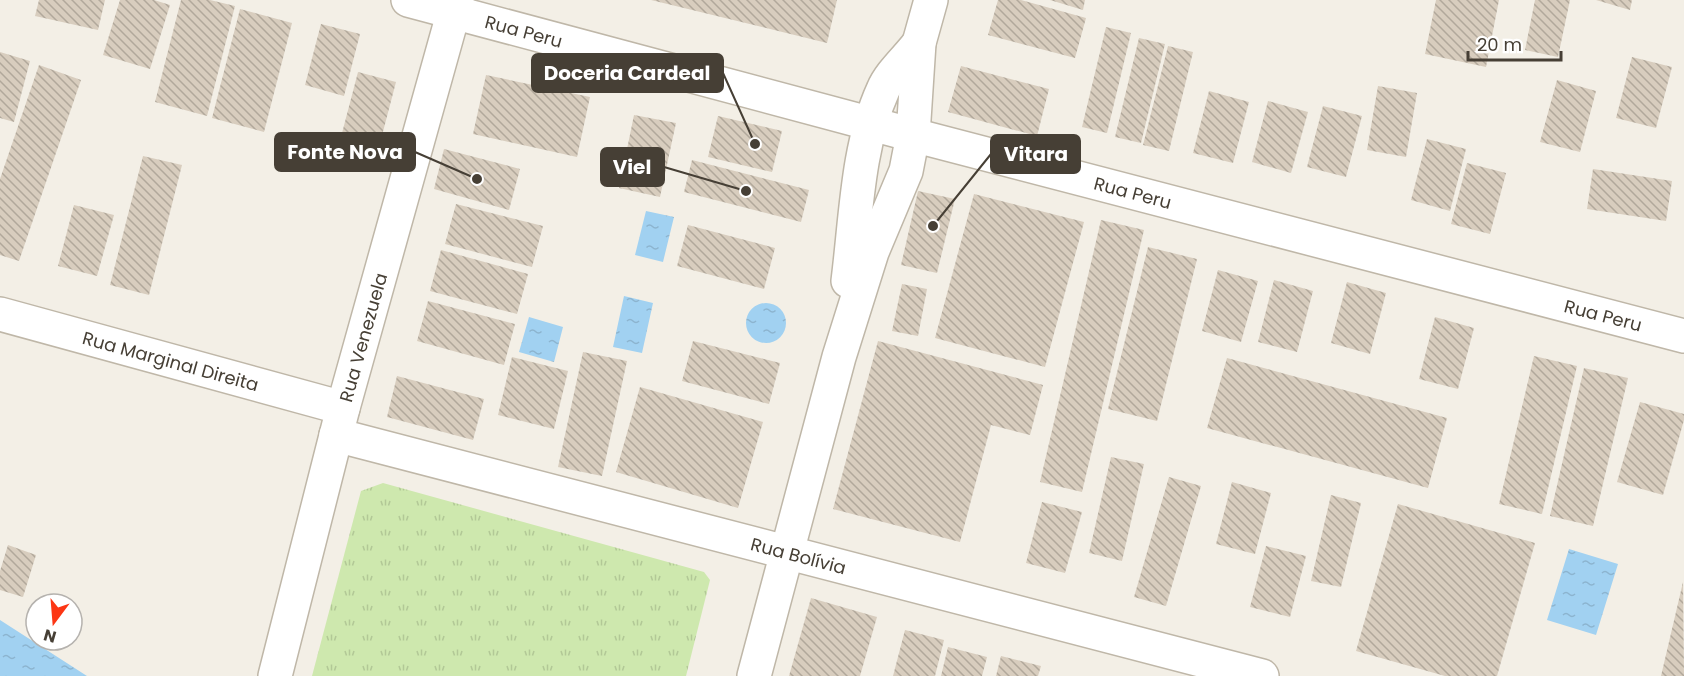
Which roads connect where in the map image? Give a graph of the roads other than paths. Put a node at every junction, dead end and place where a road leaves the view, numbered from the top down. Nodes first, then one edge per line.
1 (408, 0) edge
2 (931, 0) edge
3 (456, 5) edge
4 (920, 43) junction
5 (871, 123) junction
6 (913, 135) junction
7 (872, 252) junction
8 (0, 314) edge
9 (1684, 336) edge
10 (839, 357) junction
11 (339, 422) junction
12 (786, 552) junction
13 (275, 676) edge
14 (754, 676) edge
15 (1262, 676) edge

1 - 3 street, Rua Peru
2 - 4 street
3 - 5 street, Rua Peru
3 - 11 street, Rua Venezuela
4 - 5 street
4 - 6 street
5 - 6 street, Rua Peru
5 - 7 street
5 - 10 street
6 - 7 street
6 - 9 street, Rua Peru
7 - 10 street
8 - 11 street, Rua Marginal Direita
10 - 12 street
11 - 12 street, Rua Bolívia
11 - 13 street, Rua Venezuela
12 - 14 street
12 - 15 street, Rua Bolívia

